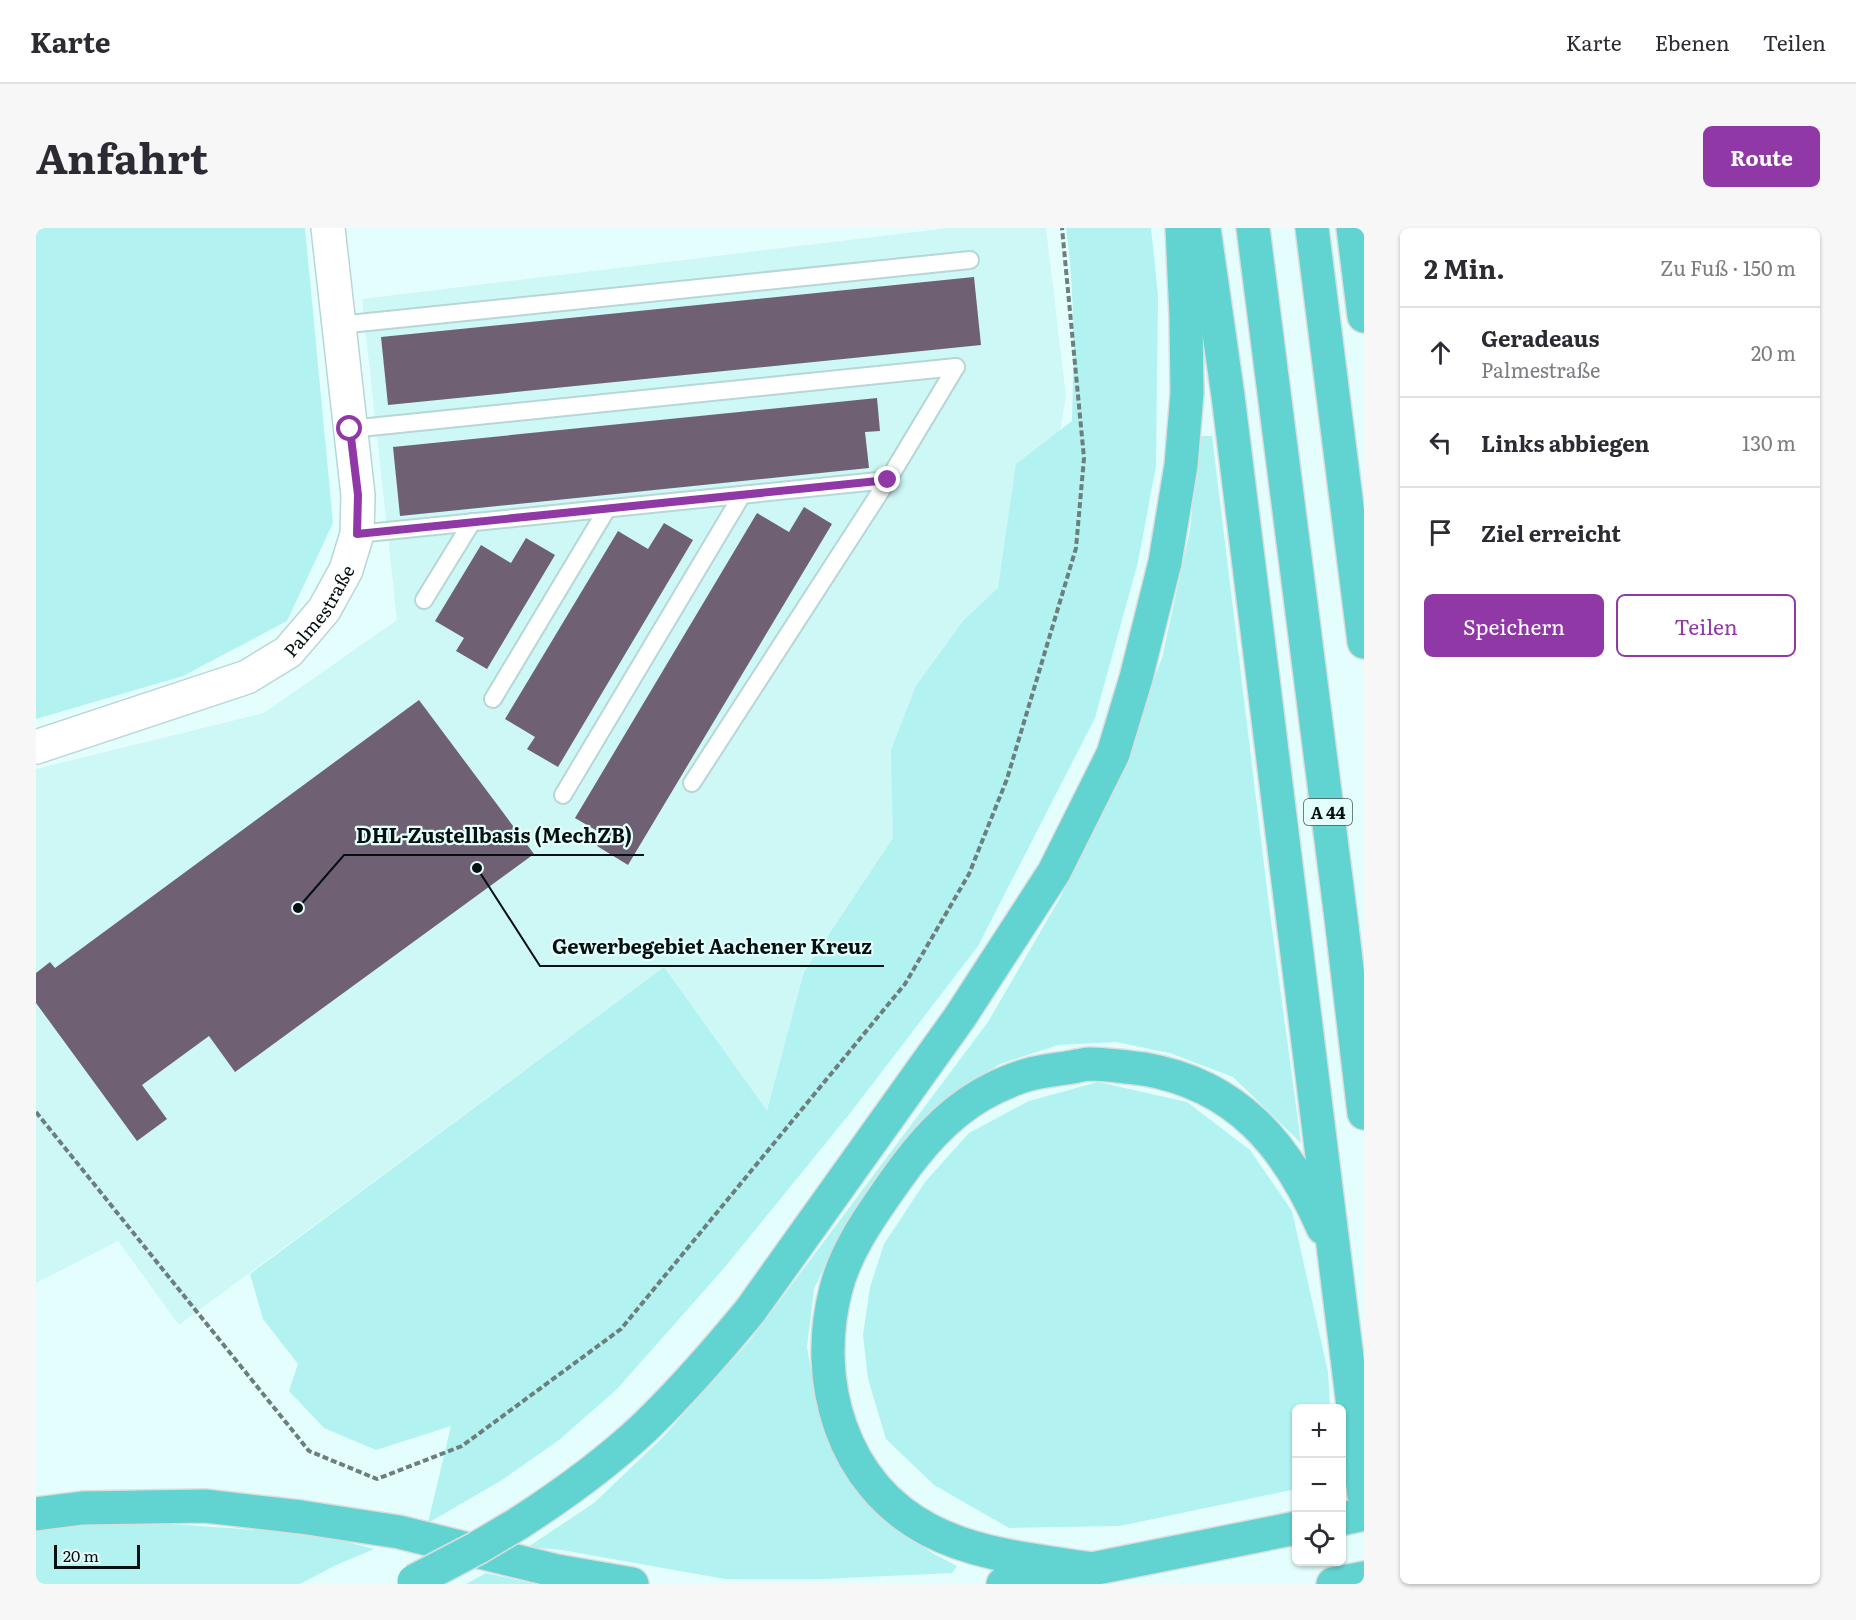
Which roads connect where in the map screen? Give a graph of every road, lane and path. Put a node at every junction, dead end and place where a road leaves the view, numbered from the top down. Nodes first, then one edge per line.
1 (328, 228) edge
2 (1062, 228) edge
3 (1182, 228) edge
4 (1204, 228) edge
5 (1253, 228) edge
6 (1311, 228) edge
7 (1354, 228) edge
8 (1364, 254) edge
9 (970, 260) dead end
10 (1364, 316) edge
11 (339, 325) junction
12 (350, 429) junction
13 (888, 480) junction
14 (742, 495) junction
15 (607, 509) junction
16 (472, 522) junction
17 (357, 534) junction
18 (424, 600) dead end
19 (1364, 642) edge
20 (493, 699) dead end
21 (36, 747) edge
22 (692, 783) dead end
23 (563, 795) dead end
24 (36, 1112) edge
25 (1364, 1113) edge
26 (1335, 1256) junction
27 (1364, 1495) edge
28 (36, 1514) edge
29 (1364, 1514) edge
30 (1346, 1518) edge
31 (1292, 1529) edge
32 (1092, 1569) junction
33 (1364, 1578) edge
34 (410, 1582) edge
35 (632, 1584) edge
36 (1003, 1584) edge
37 (1333, 1584) edge

1 - 11 street, Palmestraße
2 - 24 path
3 - 34 highway, bridge
4 - 26 highway
5 - 25 highway, A 44
6 - 19 highway
7 - 8 highway
7 - 10 highway
9 - 11 lane
11 - 12 street, Palmestraße
12 - 13 lane
12 - 17 street, Palmestraße
13 - 14 lane
13 - 22 lane
14 - 15 lane
14 - 23 lane
15 - 16 lane
15 - 20 lane
16 - 17 lane
16 - 18 lane
17 - 21 street, Palmestraße
26 - 27 highway
26 - 32 highway
28 - 35 highway
29 - 30 highway
31 - 32 highway
32 - 36 highway
33 - 37 highway

